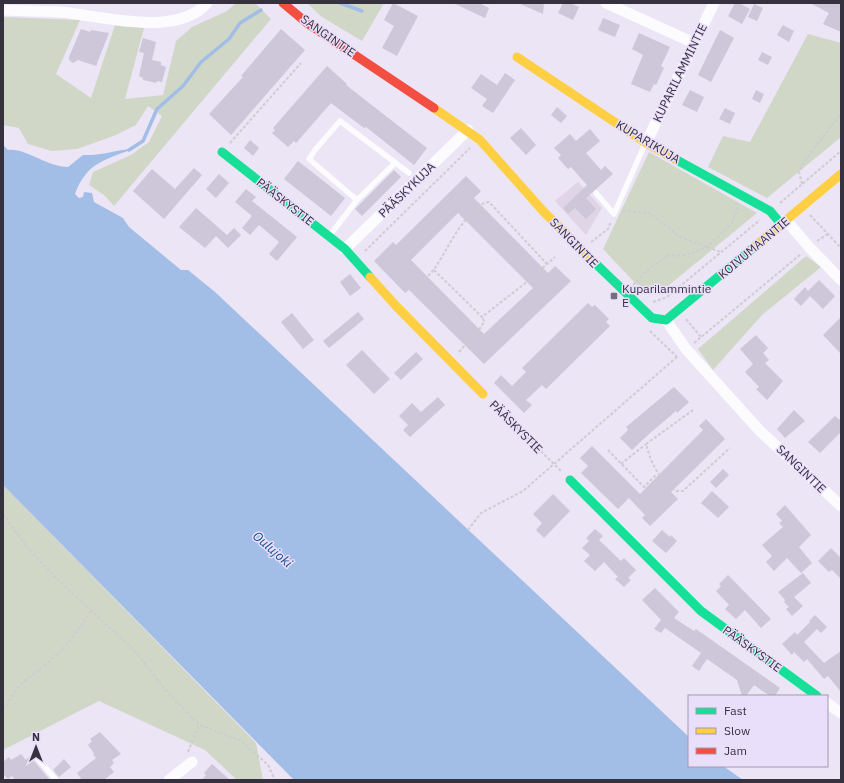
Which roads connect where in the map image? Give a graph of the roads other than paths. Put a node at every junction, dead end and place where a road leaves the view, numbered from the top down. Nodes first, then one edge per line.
1 (206, 3) edge
2 (284, 3) edge
3 (606, 3) edge
4 (714, 3) edge
5 (3, 10) edge
6 (694, 43) junction
7 (517, 57) dead end
8 (468, 130) junction
9 (646, 142) junction
10 (222, 152) road end
11 (396, 163) junction
12 (409, 173) dead end
13 (841, 174) edge
14 (596, 193) dead end
15 (357, 200) junction
16 (784, 222) junction
17 (328, 237) junction
18 (345, 249) junction
19 (841, 280) edge
20 (666, 320) junction
21 (483, 394) road end
22 (570, 480) road end
23 (841, 506) edge
24 (816, 695) edge
25 (828, 704) edge
26 (841, 713) edge
27 (34, 754) dead end
28 (192, 762) road end
29 (56, 780) edge
30 (169, 780) edge

1 - 5 street
2 - 8 street, SANGINTIE
3 - 6 street
4 - 6 street, KUPARILAMMINTIE
6 - 9 street, KUPARILAMMINTIE
7 - 9 street, KUPARIKUJA
8 - 18 street, PÄÄSKYKUJA
8 - 20 street, SANGINTIE
9 - 14 lane
9 - 16 street, KUPARIKUJA
10 - 17 street, PÄÄSKYSTIE
11 - 12 lane
11 - 15 lane
11 - 15 lane
13 - 16 street, KOIVUMAANTIE
15 - 17 lane
16 - 19 street
16 - 20 street, KOIVUMAANTIE
17 - 18 street, PÄÄSKYSTIE
18 - 21 street, PÄÄSKYSTIE
20 - 23 street, SANGINTIE
22 - 24 street, PÄÄSKYSTIE
25 - 26 street
27 - 29 lane
28 - 30 street

